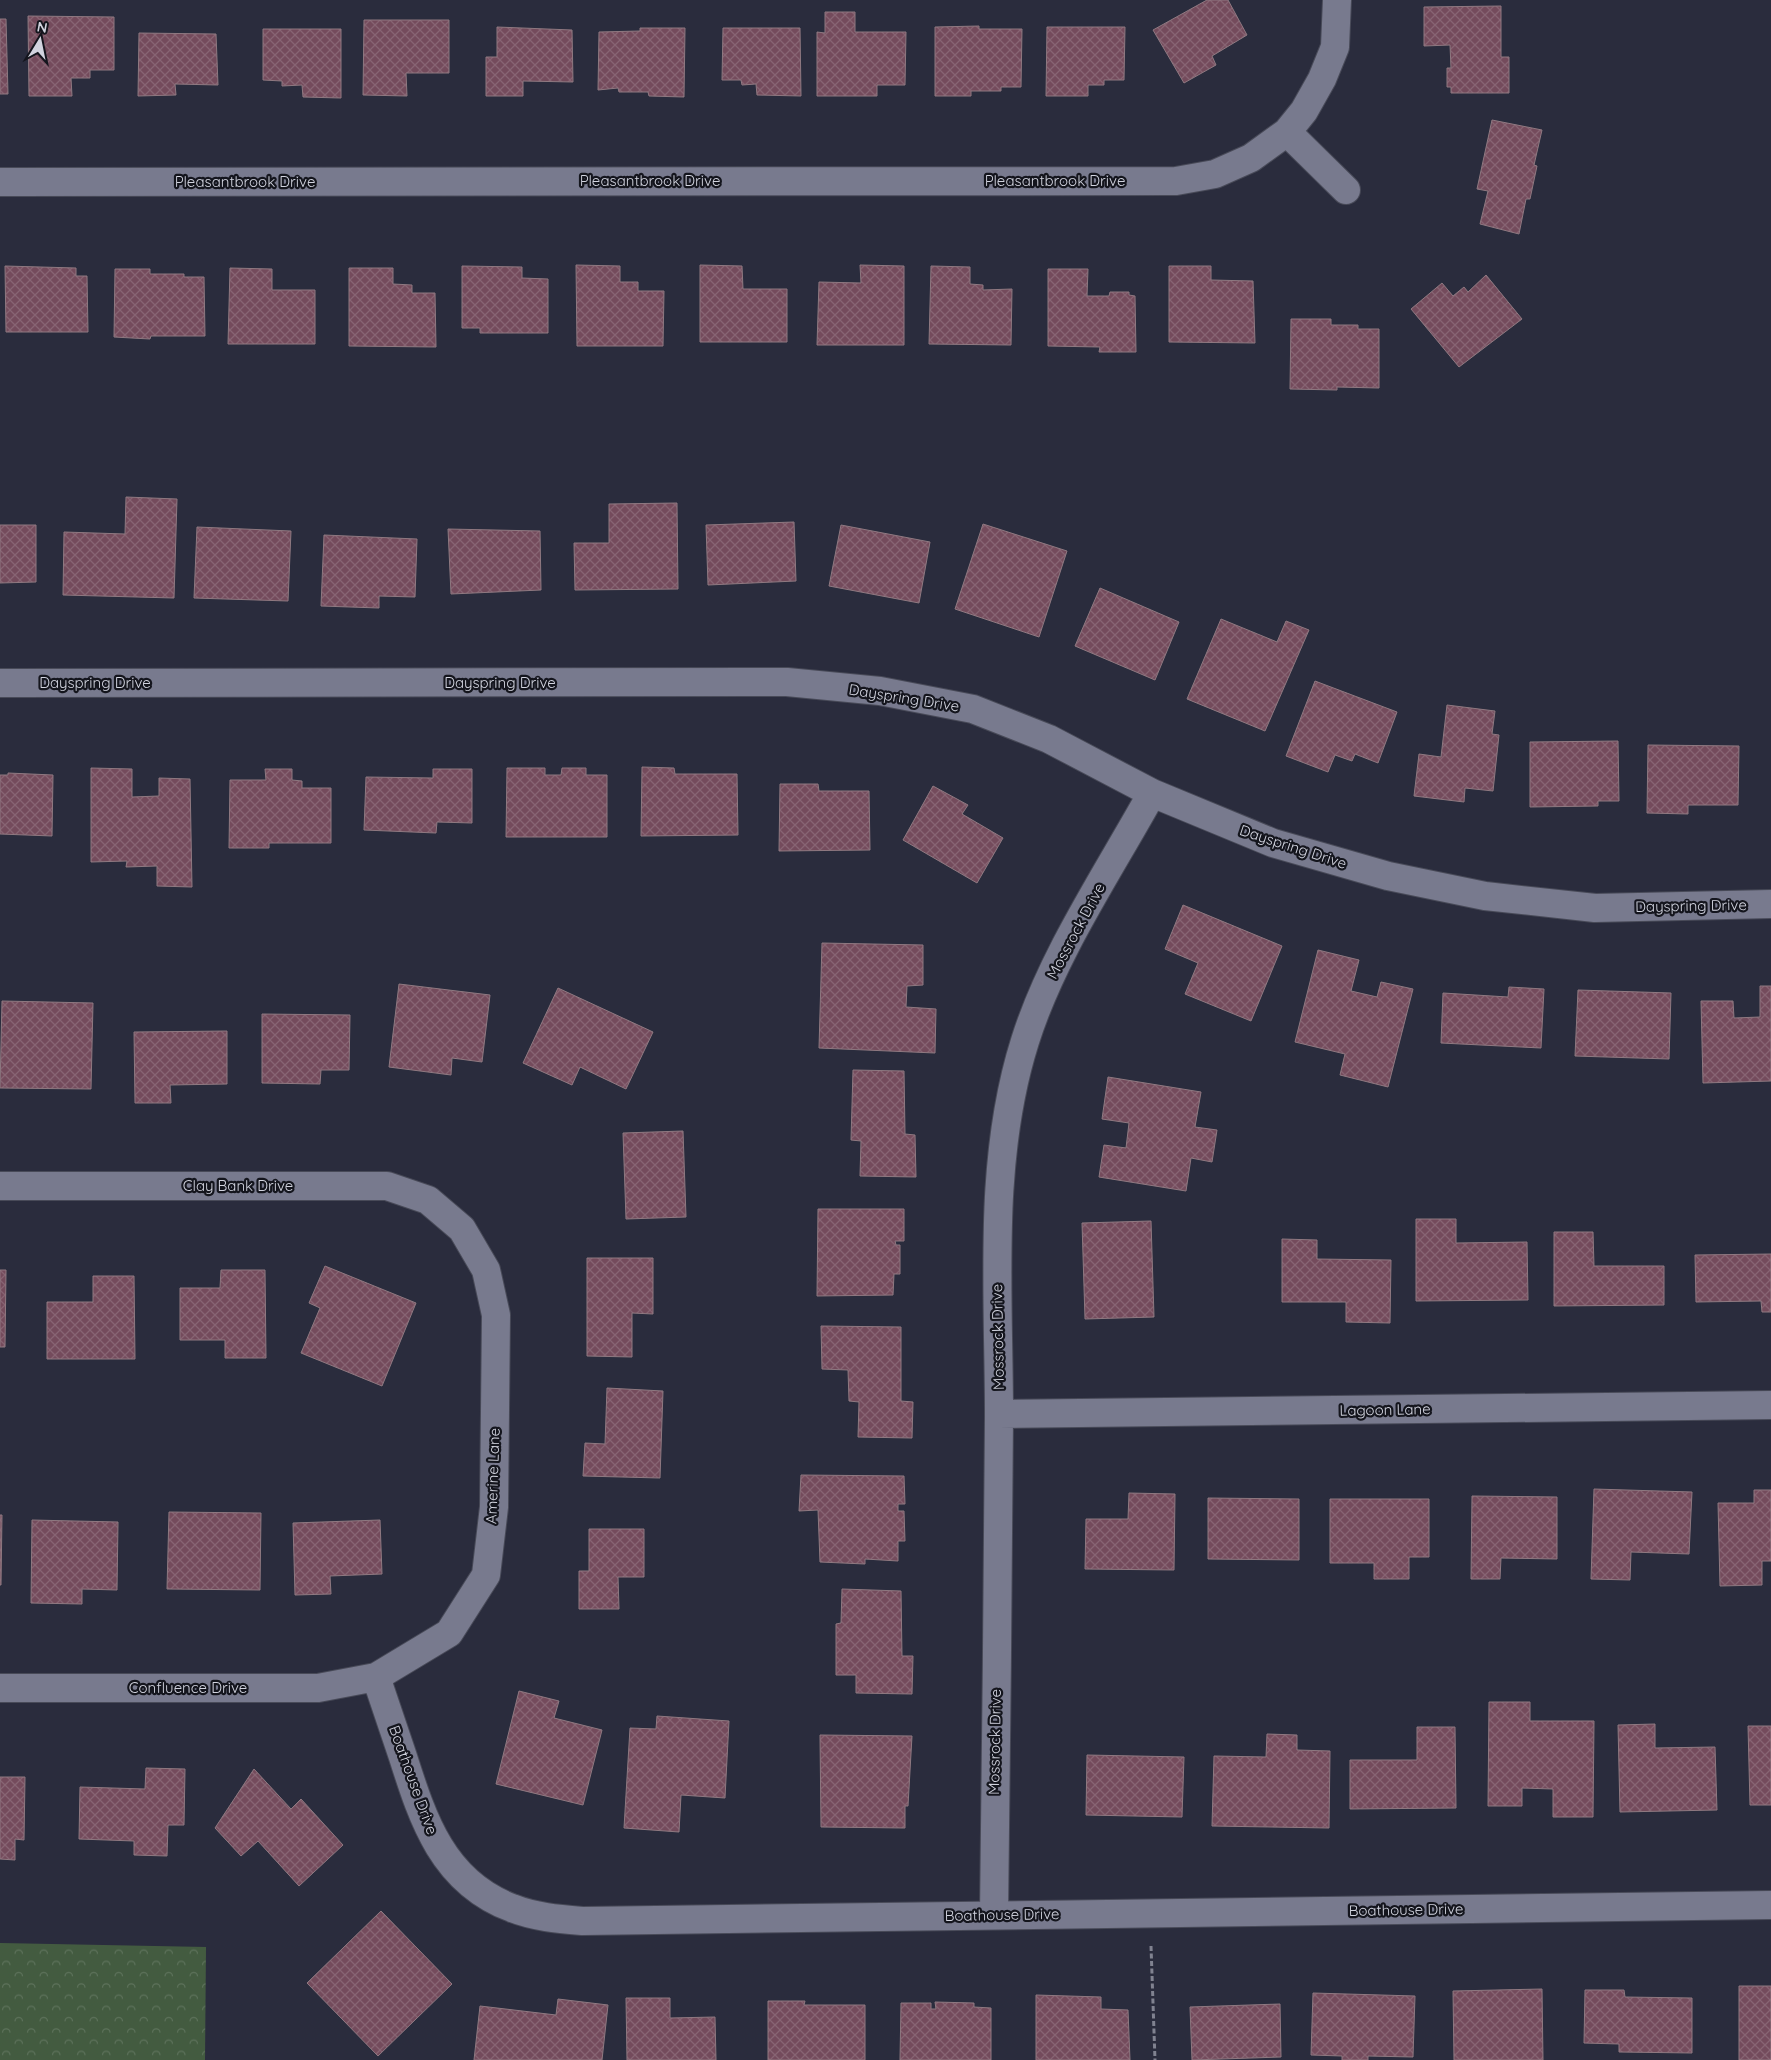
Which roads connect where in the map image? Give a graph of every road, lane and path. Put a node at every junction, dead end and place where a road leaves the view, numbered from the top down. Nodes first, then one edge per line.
1 (1337, 0) edge
2 (1287, 132) junction
3 (0, 182) edge
4 (1346, 190) dead end
5 (0, 683) edge
6 (1152, 793) junction
7 (1771, 904) edge
8 (0, 1186) edge
9 (462, 1229) joint
10 (1771, 1406) edge
11 (999, 1414) junction
12 (376, 1678) junction
13 (0, 1688) edge
14 (1771, 1905) edge
15 (1149, 1914) junction
16 (994, 1916) junction
17 (1155, 2060) edge

1 - 2 street, Pleasantbrook Drive
2 - 3 street, Pleasantbrook Drive
2 - 4 street
5 - 6 street, Dayspring Drive
6 - 7 street, Dayspring Drive
6 - 11 street, Mossrock Drive
8 - 9 street, Clay Bank Drive
9 - 12 street, Amerine Lane
10 - 11 street, Lagoon Lane
11 - 16 street, Mossrock Drive
12 - 13 street, Confluence Drive
12 - 16 street, Boathouse Drive
14 - 15 street, Boathouse Drive
15 - 16 street, Boathouse Drive
15 - 17 path

